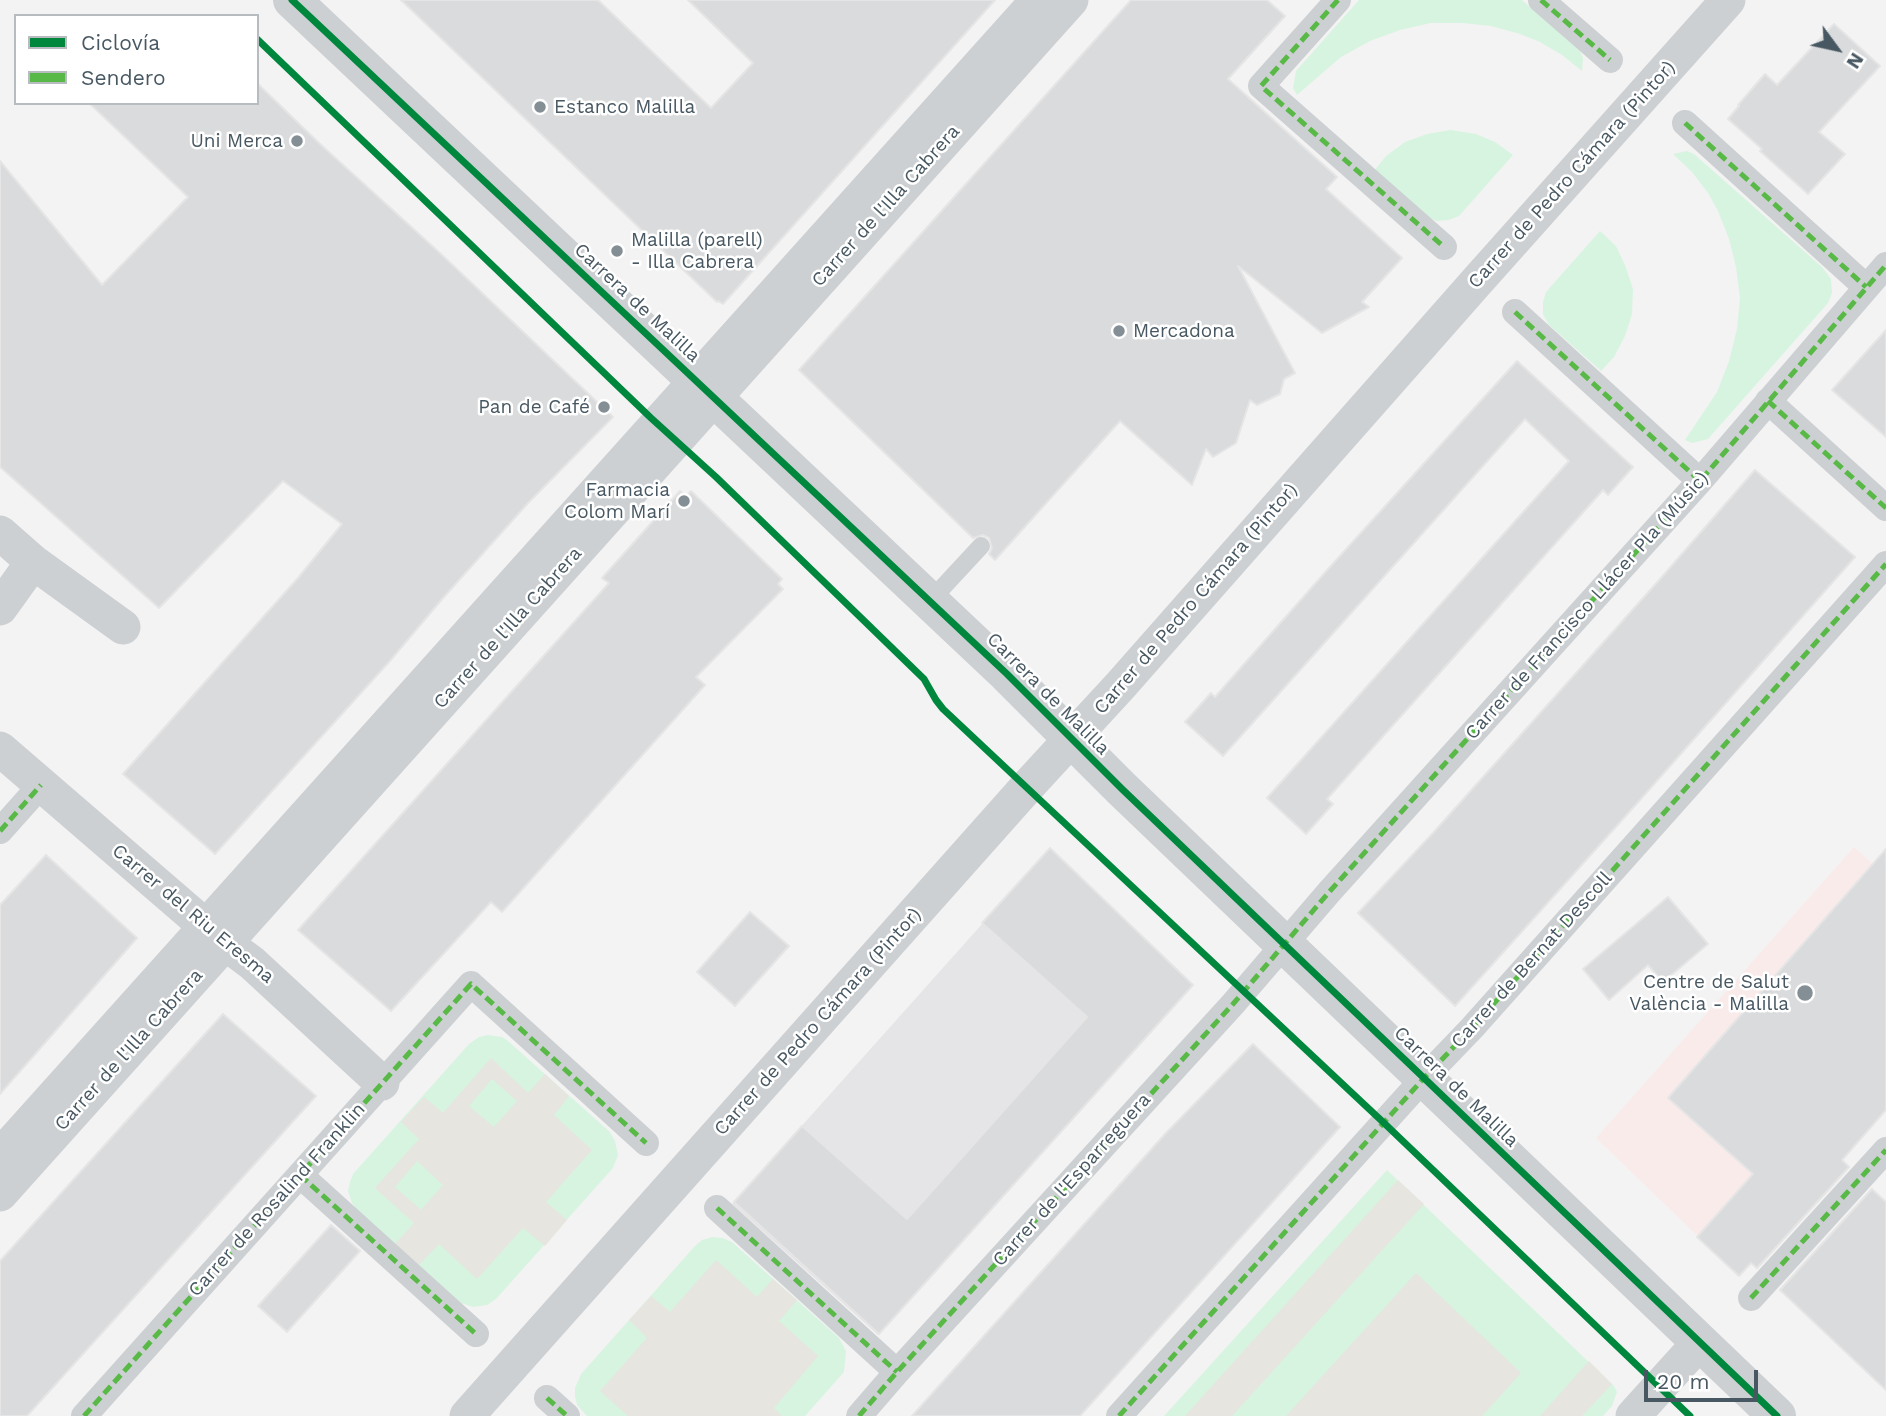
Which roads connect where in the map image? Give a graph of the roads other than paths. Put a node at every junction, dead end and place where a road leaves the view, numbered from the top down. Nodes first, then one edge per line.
1 (1038, 0) edge
2 (1071, 0) edge
3 (1338, 0) edge
4 (1541, 0) edge
5 (1728, 0) edge
6 (306, 4) edge
7 (1610, 60) dead end
8 (1685, 122) dead end
9 (1444, 247) dead end
10 (1886, 265) edge
11 (1866, 287) junction
12 (1515, 312) dead end
13 (706, 389) junction
14 (1768, 401) junction
15 (1700, 481) junction
16 (1886, 508) edge
17 (0, 533) edge
18 (981, 546) dead end
19 (33, 562) junction
20 (1886, 564) edge
21 (930, 601) junction
22 (0, 608) edge
23 (123, 627) dead end
24 (1072, 739) junction
25 (0, 748) edge
26 (41, 785) junction
27 (0, 831) edge
28 (216, 934) junction
29 (1284, 944) junction
30 (1424, 1078) junction
31 (382, 1083) junction
32 (646, 1143) dead end
33 (1886, 1150) edge
34 (0, 1156) edge
35 (300, 1175) junction
36 (0, 1194) edge
37 (717, 1208) dead end
38 (1751, 1298) dead end
39 (477, 1334) dead end
40 (1700, 1342) junction
41 (897, 1372) junction
42 (547, 1398) dead end
43 (84, 1416) edge
44 (467, 1416) edge
45 (567, 1416) edge
46 (859, 1416) edge
47 (1119, 1416) edge
48 (1633, 1416) edge
49 (1777, 1416) edge

1 - 13 street, Carrer de l'Illa Cabrera
2 - 13 street, Carrer de l'Illa Cabrera
3 - 9 street
4 - 7 street
5 - 24 street, Carrer de Pedro Cámara (Pintor)
6 - 13 street, Carrera de Malilla
8 - 11 street
10 - 11 street, Carrer de Francisco Llácer Pla (Músic)
11 - 14 street, Carrer de Francisco Llácer Pla (Músic)
12 - 15 street
13 - 21 street, Carrera de Malilla
13 - 28 street, Carrer de l'Illa Cabrera
14 - 15 street, Carrer de Francisco Llácer Pla (Músic)
14 - 16 street
15 - 29 street, Carrer de Francisco Llácer Pla (Músic)
17 - 19 street
18 - 21 lane
19 - 22 street
19 - 23 street
20 - 30 street, Carrer de Bernat Descoll
21 - 24 street, Carrera de Malilla
24 - 29 street, Carrera de Malilla
24 - 44 street, Carrer de Pedro Cámara (Pintor)
25 - 26 street, Carrer del Riu Eresma
26 - 27 street
26 - 28 street, Carrer del Riu Eresma
28 - 31 street, Carrer del Riu Eresma
28 - 34 street, Carrer de l'Illa Cabrera
28 - 36 street, Carrer de l'Illa Cabrera
29 - 30 street, Carrera de Malilla
29 - 41 street, Carrer de l'Esparreguera
30 - 40 street, Carrera de Malilla
30 - 47 street, Carrer de Bernat Descoll
31 - 32 street, Carrer de Rosalind Franklin
31 - 35 street, Carrer de Rosalind Franklin
33 - 38 street
35 - 39 street
35 - 43 street, Carrer de Rosalind Franklin
37 - 41 street
40 - 48 street
40 - 49 street, Carrera de Malilla
41 - 46 street, Carrer de l'Esparreguera
42 - 45 street

